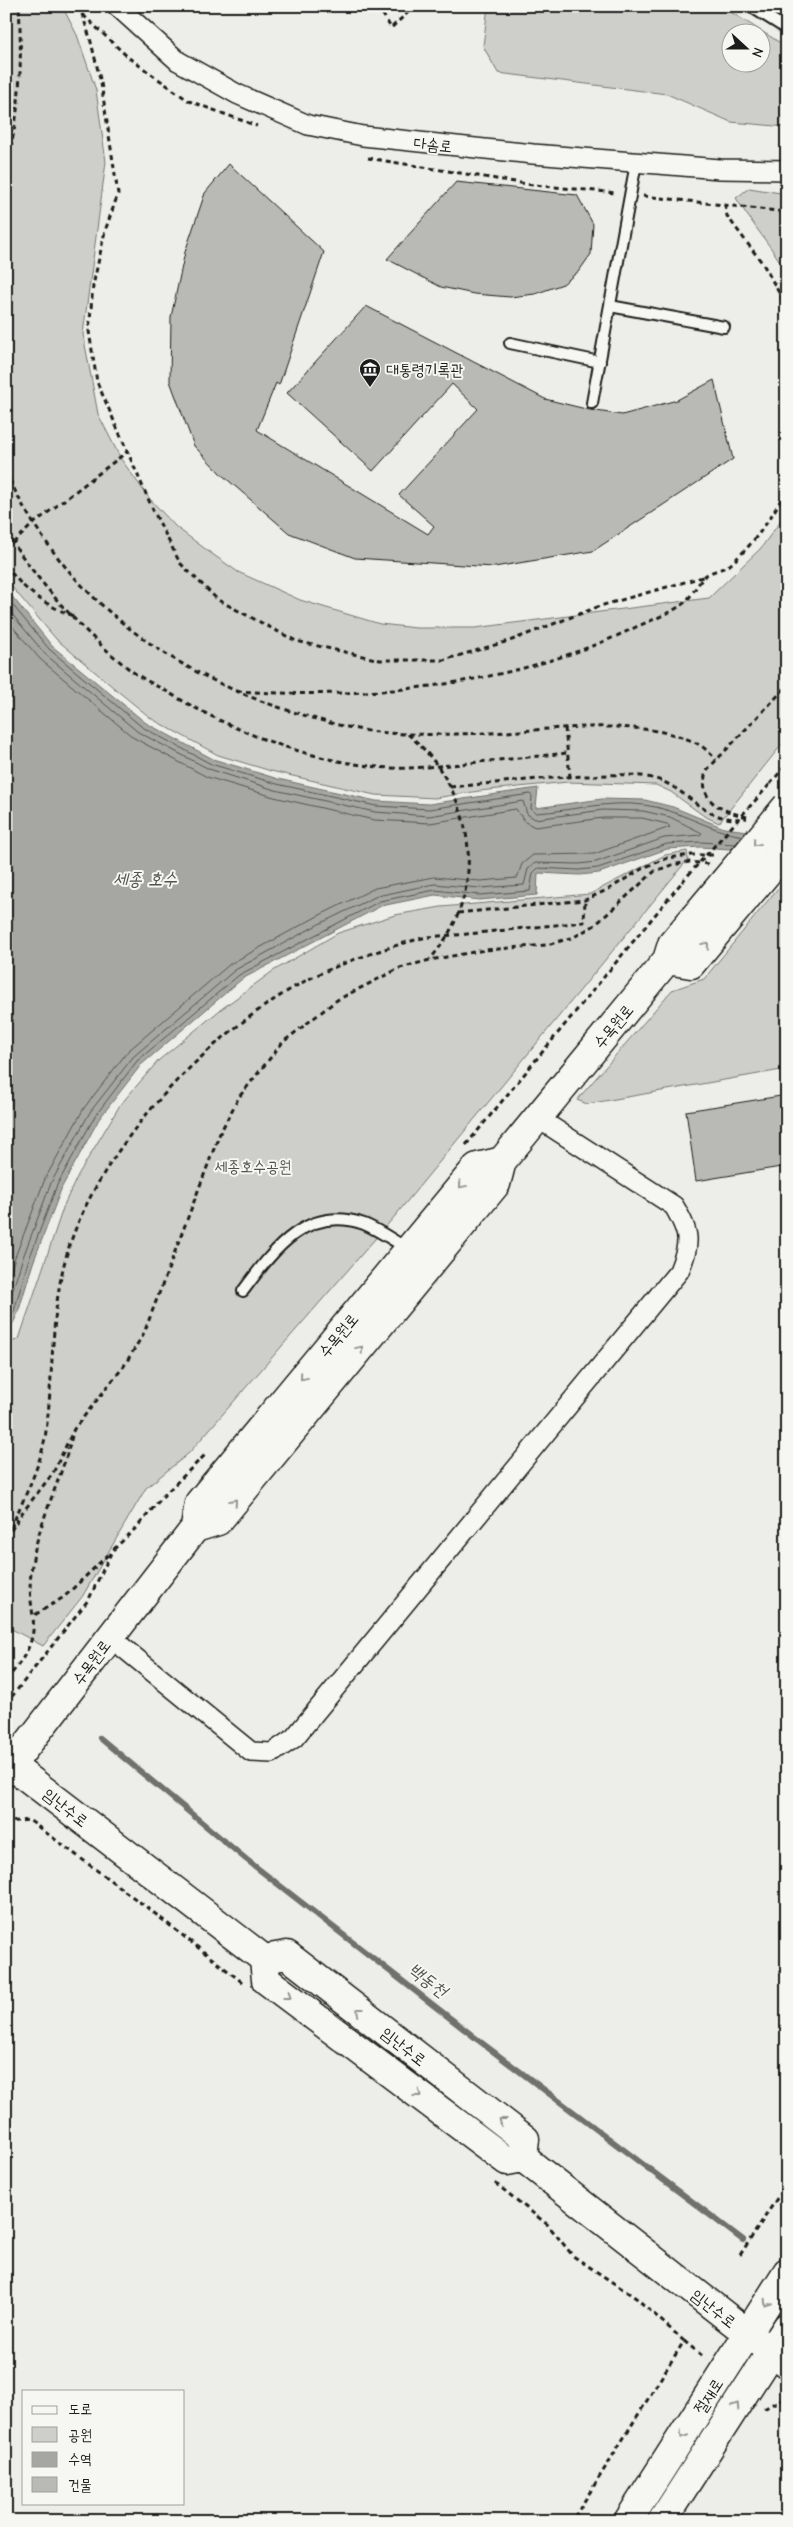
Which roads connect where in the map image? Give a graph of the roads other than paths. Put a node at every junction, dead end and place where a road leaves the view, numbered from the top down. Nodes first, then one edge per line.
1 (116, 6) edge
2 (750, 6) edge
3 (787, 29) edge
4 (636, 163) junction
5 (787, 170) edge
6 (610, 306) junction
7 (724, 327) dead end
8 (510, 342) dead end
9 (600, 362) junction
10 (592, 403) dead end
11 (787, 806) edge
12 (787, 849) edge
13 (667, 960) junction
14 (536, 1118) junction
15 (502, 1161) junction
16 (408, 1250) junction
17 (243, 1291) dead end
18 (195, 1528) junction
19 (110, 1637) junction
20 (9, 1769) edge
21 (787, 2272) edge
22 (787, 2327) edge
23 (747, 2334) junction
24 (779, 2358) edge
25 (628, 2521) edge
26 (662, 2521) edge

1 - 4 street, 다솜로
2 - 3 lane
4 - 5 street, 다솜로
4 - 6 lane
6 - 7 lane
6 - 9 lane
8 - 9 lane
9 - 10 lane
11 -> 13 street, 수목원로, bridge
13 -> 12 street, bridge
13 - 14 street, 수목원로
14 - 15 street, 수목원로
14 - 19 street
15 -> 16 street, 수목원로
18 -> 15 street, 수목원로
16 - 17 lane
16 -> 18 street, 수목원로
18 - 19 street, 수목원로
19 - 20 street, 수목원로
20 - 23 street, 임난수로
21 -> 23 street, 절재로
22 - 24 street, 절재로
23 - 24 street, 임난수로
23 -> 25 street, 절재로
26 -> 24 street, 절재로

